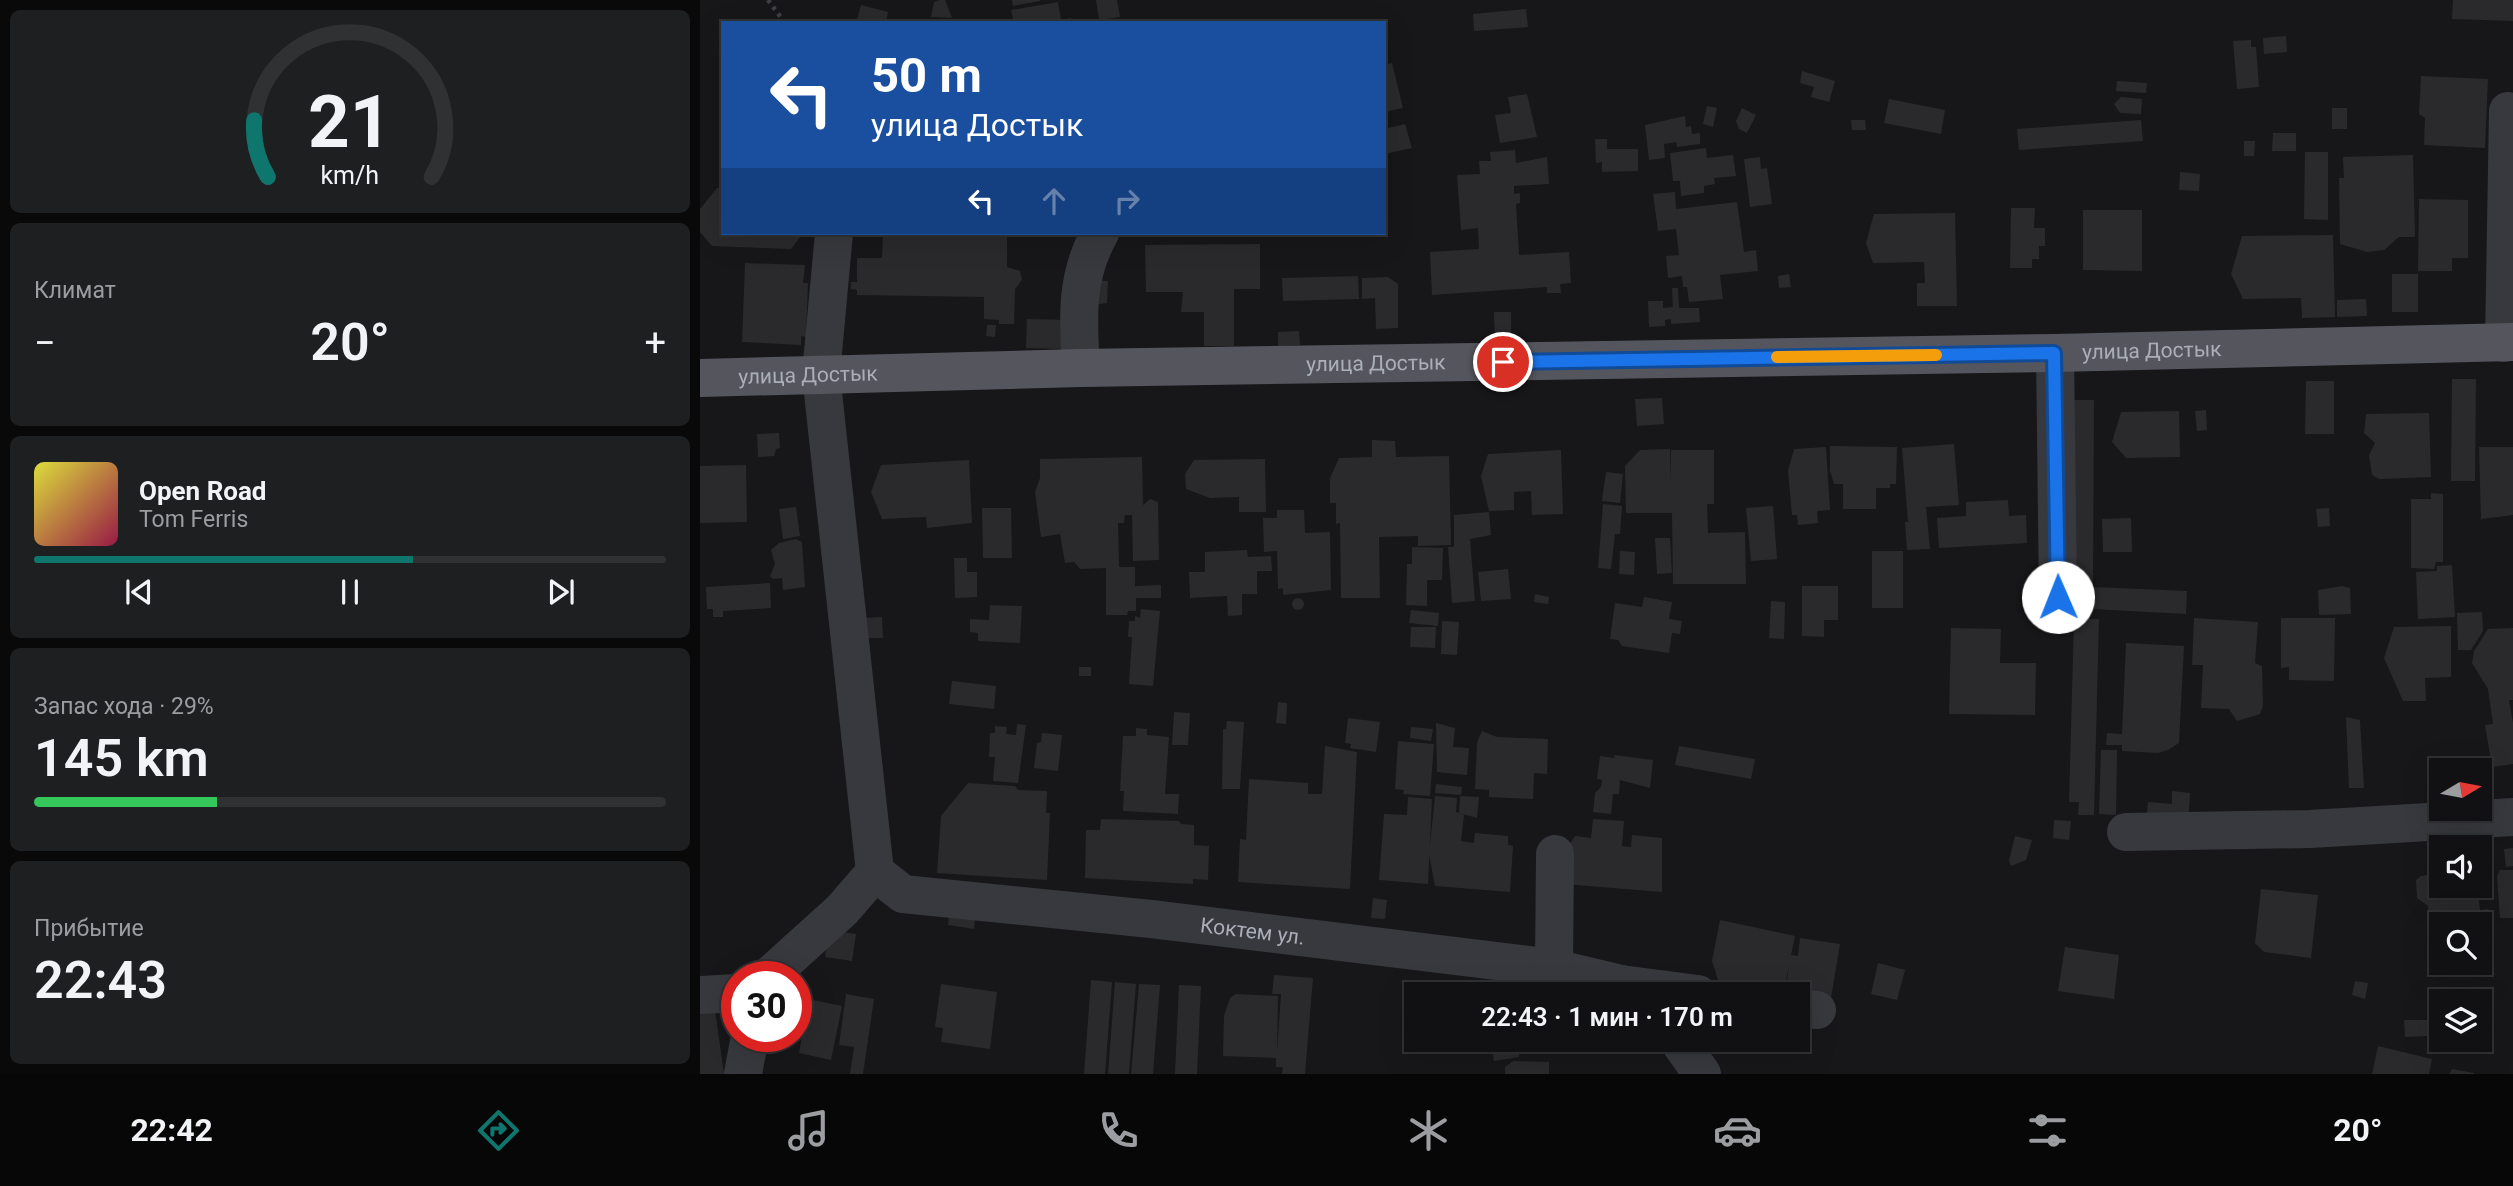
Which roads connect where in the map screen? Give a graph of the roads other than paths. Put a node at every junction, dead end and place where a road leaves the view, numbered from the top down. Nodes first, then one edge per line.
1 (2508, 111) dead end
2 (834, 235) edge
3 (1099, 235) edge
4 (2508, 342) edge
5 (2054, 353) junction
6 (1081, 368) junction
7 (821, 374) junction
8 (700, 378) edge
9 (2058, 597) dead end
10 (2513, 817) edge
11 (2126, 832) dead end
12 (1555, 854) dead end
13 (875, 872) junction
14 (786, 961) edge
15 (1554, 968) junction
16 (1603, 982) edge
17 (721, 994) edge
18 (700, 995) edge
19 (747, 1052) edge
20 (1686, 1052) edge
21 (743, 1074) edge
22 (1702, 1074) edge

1 - 4 street
2 - 7 street
3 - 6 street
4 - 5 main road, улица Достык
5 - 6 main road, улица Достык
5 - 9 street
6 - 7 main road, улица Достык
7 - 8 main road, улица Достык
7 - 13 street
10 - 11 street
12 - 15 street
13 - 14 street
13 - 15 street, Коктем ул.
15 - 16 street, Коктем ул.
17 - 18 street
19 - 21 street
20 - 22 street

